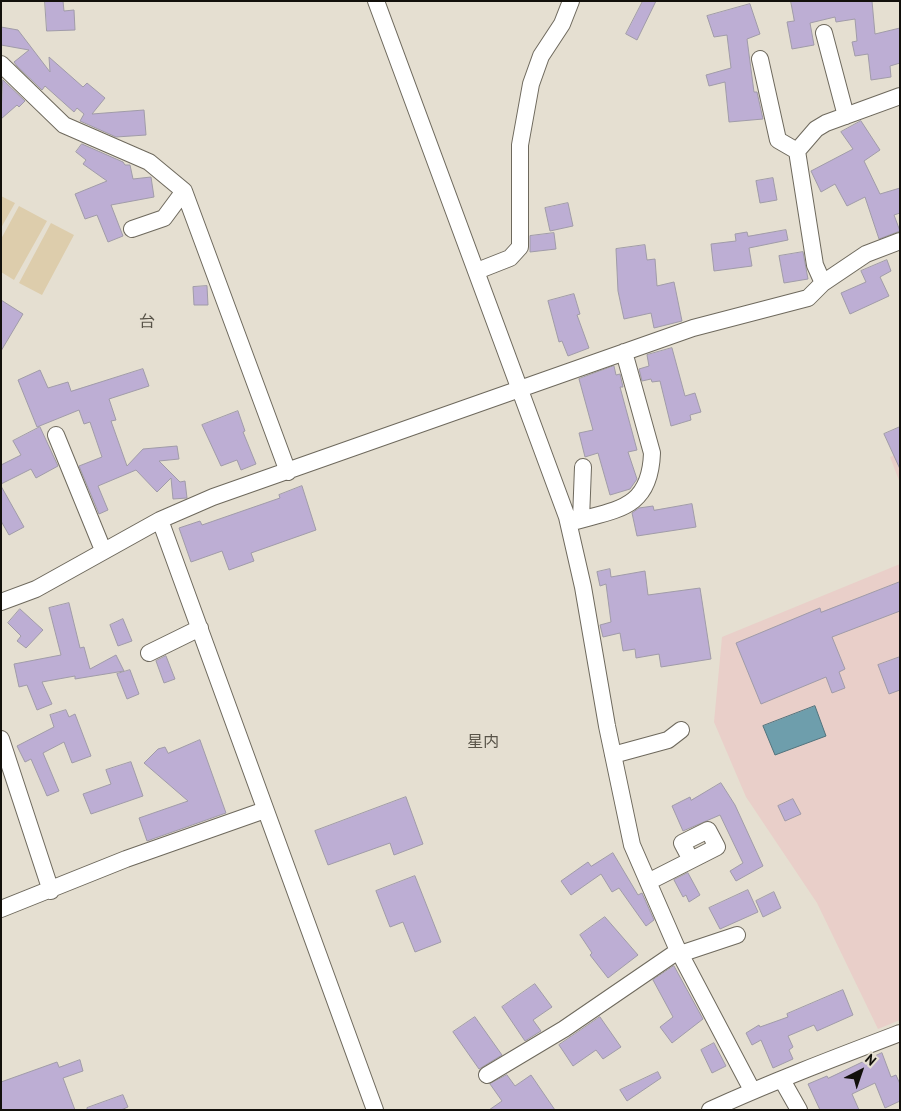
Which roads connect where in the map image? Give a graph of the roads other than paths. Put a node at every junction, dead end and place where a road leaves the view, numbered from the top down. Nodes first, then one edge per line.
1 (376, 1) edge
2 (571, 1) edge
3 (824, 33) dead end
4 (760, 59) dead end
5 (1, 64) edge
6 (900, 96) edge
7 (846, 116) junction
8 (797, 151) junction
9 (184, 191) junction
10 (132, 229) dead end
11 (900, 241) edge
12 (477, 271) junction
13 (823, 283) junction
14 (624, 352) junction
15 (521, 388) junction
16 (56, 435) dead end
17 (583, 467) dead end
18 (288, 472) junction
19 (160, 520) junction
20 (575, 521) junction
21 (103, 550) junction
22 (2, 603) edge
23 (200, 628) junction
24 (149, 653) dead end
25 (681, 730) dead end
26 (1, 739) edge
27 (614, 755) junction
28 (265, 810) junction
29 (692, 860) dead end
30 (648, 882) junction
31 (51, 891) junction
32 (1, 910) edge
33 (738, 934) dead end
34 (679, 952) junction
35 (900, 1033) edge
36 (487, 1074) dead end
37 (782, 1080) junction
38 (752, 1090) junction
39 (375, 1110) edge
40 (710, 1110) edge
41 (799, 1110) edge

1 - 12 street
2 - 12 street
3 - 7 street
4 - 8 street
5 - 9 street
6 - 7 street
7 - 8 street
8 - 13 street
9 - 10 street
9 - 18 street
11 - 13 street
12 - 15 street
13 - 14 street
14 - 15 street
14 - 20 street
15 - 18 street
15 - 20 street
16 - 21 street
17 - 20 street
18 - 19 street
19 - 21 street
19 - 23 street
20 - 27 street
21 - 22 street
23 - 24 street
23 - 28 street
25 - 27 street
26 - 31 street
27 - 30 street
28 - 31 street
28 - 39 street
29 - 30 street
30 - 34 street
31 - 32 street
33 - 34 street
34 - 36 street
34 - 38 street
35 - 37 street
37 - 38 street
37 - 41 street
38 - 40 street

